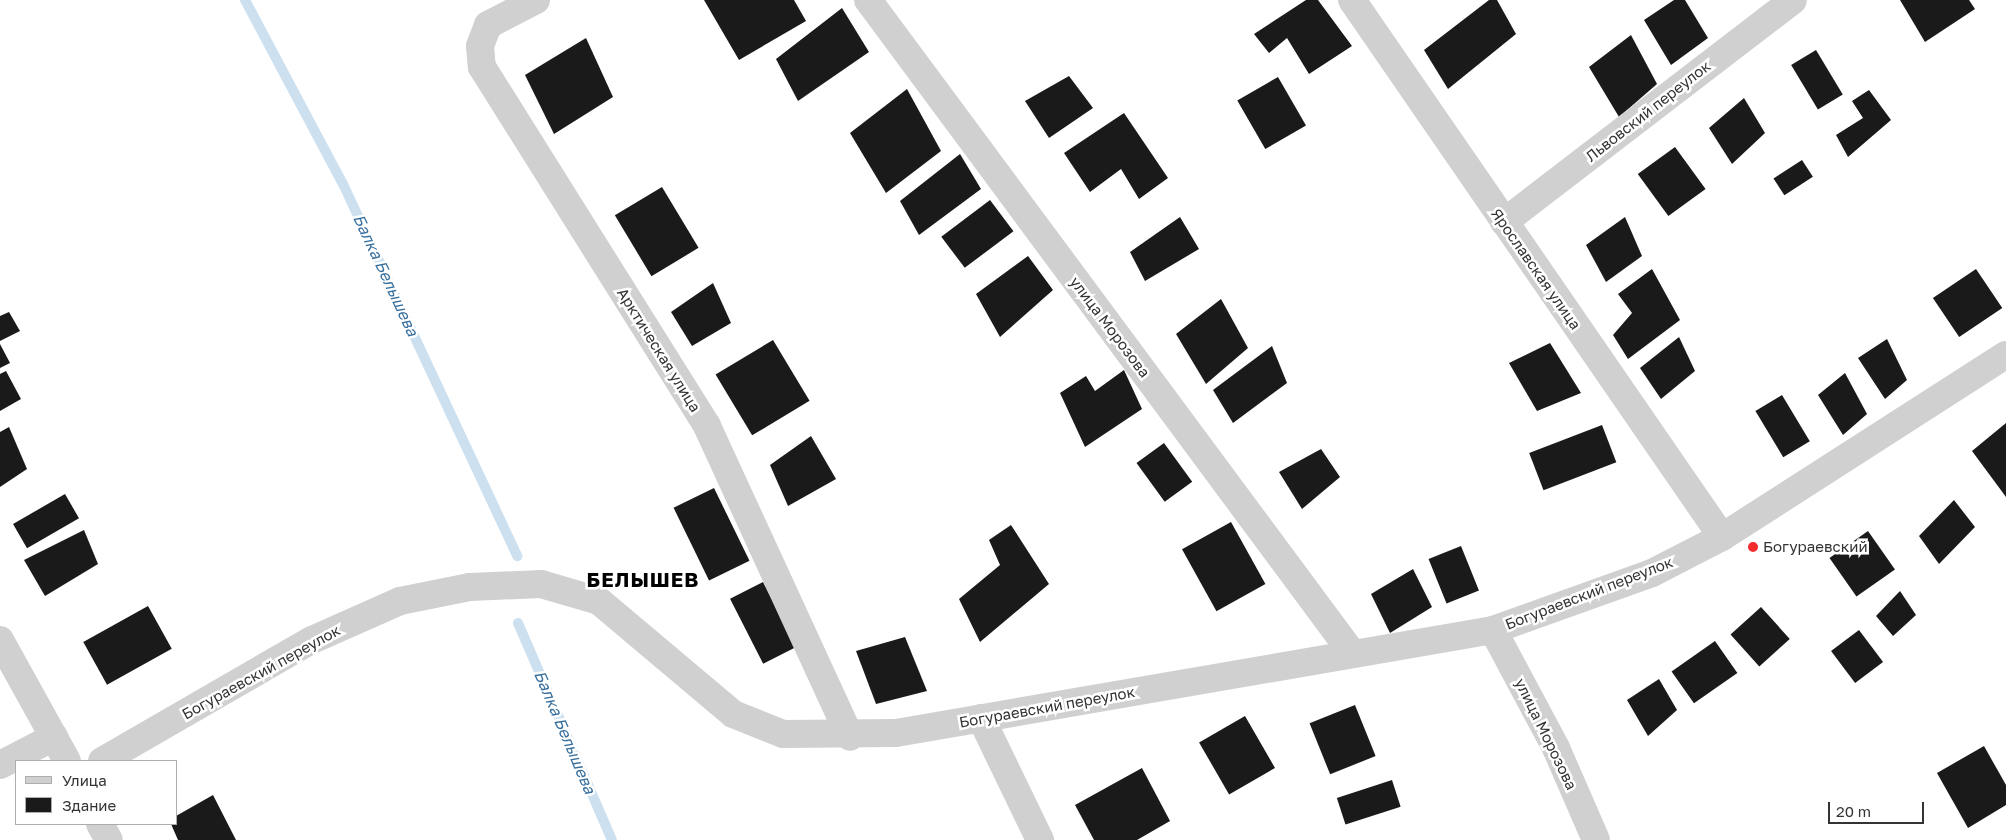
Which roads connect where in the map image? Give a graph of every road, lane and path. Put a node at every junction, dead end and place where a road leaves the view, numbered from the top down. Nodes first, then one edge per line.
1 (536, 0) edge
2 (868, 0) edge
3 (1352, 0) edge
4 (1793, 0) edge
5 (1504, 222) junction
6 (2006, 354) edge
7 (1722, 537) junction
8 (1493, 630) junction
9 (0, 640) edge
10 (1352, 654) junction
11 (981, 718) junction
12 (850, 736) junction
13 (54, 737) junction
14 (66, 760) edge
15 (104, 760) edge
16 (0, 765) edge
17 (101, 825) edge
18 (109, 840) edge
19 (1040, 840) edge
20 (1596, 840) edge

1 - 12 street, Арктическая улица
2 - 10 street, улица Морозова
3 - 5 street, Ярославская улица
4 - 5 street, Львовский переулок
5 - 7 street, Ярославская улица
6 - 7 street, Богураевский переулок
7 - 8 street, Богураевский переулок
8 - 10 street, Богураевский переулок
8 - 20 street, улица Морозова
9 - 13 street
10 - 11 street, Богураевский переулок
11 - 12 street, Богураевский переулок
11 - 19 street
12 - 15 street, Богураевский переулок
13 - 14 street
13 - 16 street
17 - 18 street

